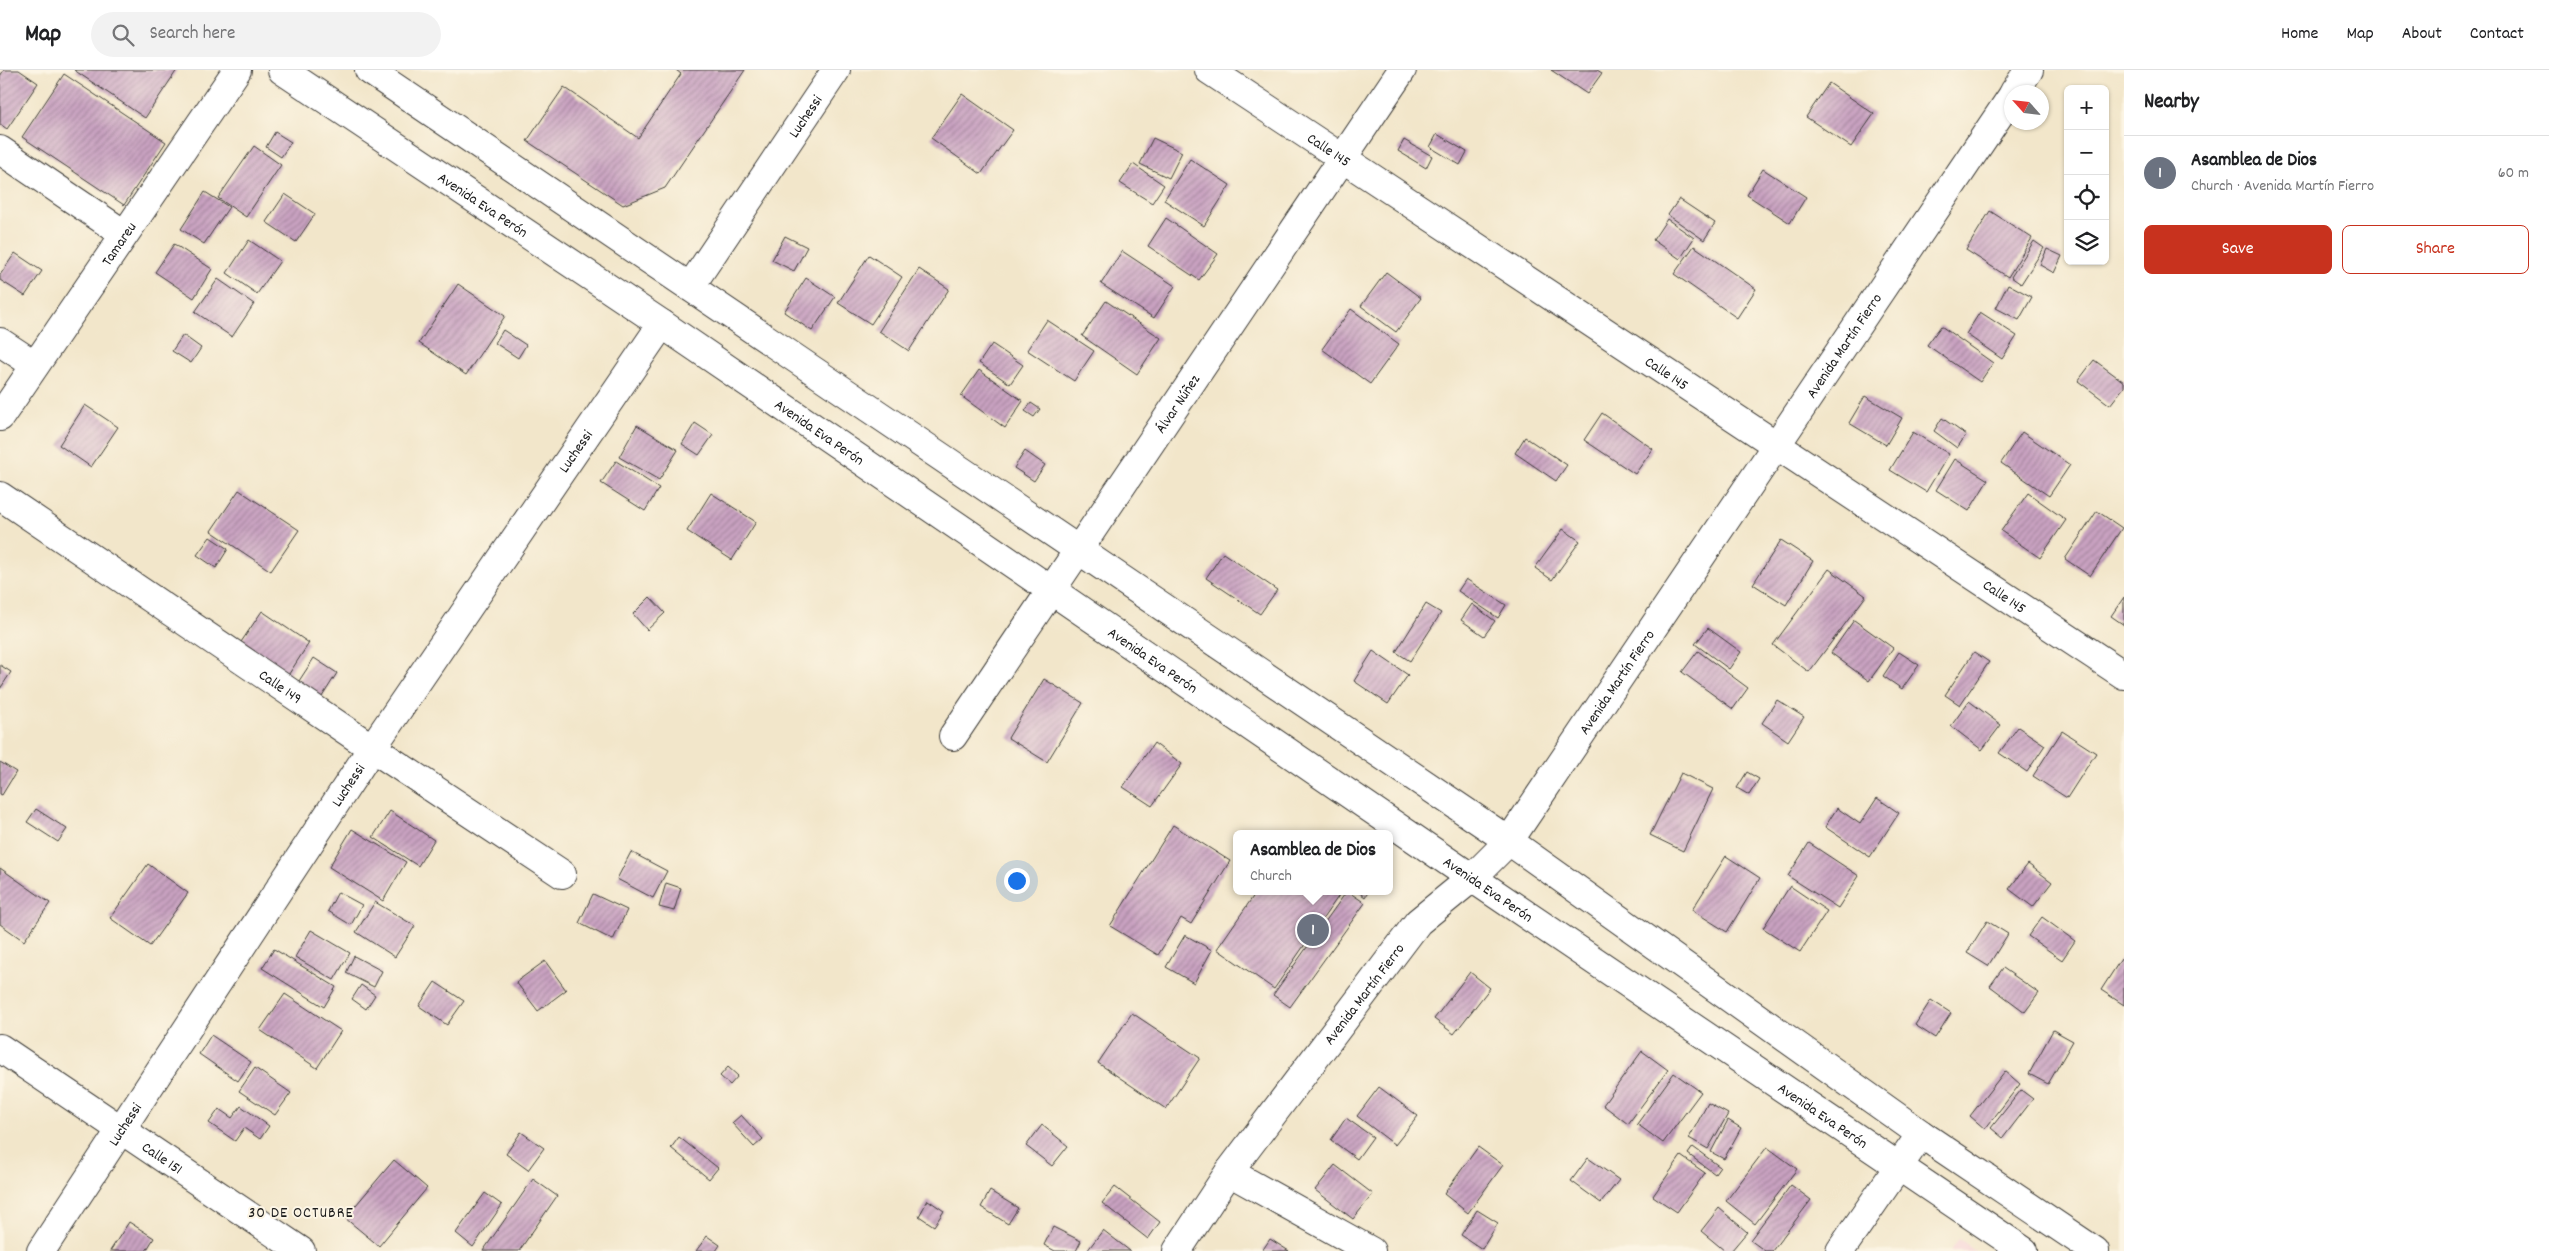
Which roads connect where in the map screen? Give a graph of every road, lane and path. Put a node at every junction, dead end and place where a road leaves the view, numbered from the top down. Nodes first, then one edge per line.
1 (237, 70) edge
2 (282, 70) edge
3 (369, 70) edge
4 (836, 70) edge
5 (1209, 70) edge
6 (1402, 70) edge
7 (2029, 70) edge
8 (2019, 85) edge
9 (2004, 108) edge
10 (0, 150) edge
11 (1342, 158) junction
12 (124, 234) junction
13 (690, 286) junction
14 (662, 324) junction
15 (0, 342) edge
16 (35, 365) junction
17 (0, 417) edge
18 (1776, 445) junction
19 (0, 496) edge
20 (1078, 550) junction
21 (1051, 591) junction
22 (2124, 675) edge
23 (953, 736) dead end
24 (372, 748) junction
25 (1509, 841) junction
26 (562, 874) dead end
27 (1472, 878) junction
28 (0, 1048) edge
29 (120, 1129) junction
30 (1921, 1134) junction
31 (1898, 1167) junction
32 (1229, 1172) junction
33 (1182, 1244) edge
34 (41, 1251) edge
35 (301, 1251) edge
36 (1371, 1251) edge
37 (1840, 1251) edge
38 (2024, 1251) edge
39 (2095, 1251) edge

1 - 12 street, Tamareu
2 - 14 street, Avenida Eva Perón
3 - 13 street
4 - 13 street, Luchessi
5 - 11 street, Calle 145
6 - 11 street, Álvar Núñez
7 - 8 street
9 - 18 street, Avenida Martín Fierro
10 - 12 street
11 - 18 street, Calle 145
11 - 20 street, Álvar Núñez
12 - 16 street, Tamareu
13 - 20 street
14 - 21 street, Avenida Eva Perón
14 - 24 street, Luchessi
15 - 16 street
16 - 17 street, Tamareu
18 - 22 street, Calle 145
18 - 25 street, Avenida Martín Fierro
19 - 24 street, Calle 149
20 - 21 street, Álvar Núñez
20 - 25 street
21 - 23 street, Álvar Núñez
21 - 27 street, Avenida Eva Perón
24 - 26 street, Calle 149
24 - 29 street, Luchessi
25 - 27 street, Avenida Martín Fierro
25 - 30 street
27 - 31 street, Avenida Eva Perón
27 - 32 street, Avenida Martín Fierro
28 - 29 street, Calle 151
29 - 34 street, Luchessi
29 - 35 street, Calle 151
30 - 31 street
30 - 39 street
31 - 37 street
31 - 38 street, Avenida Eva Perón
32 - 33 street, Avenida Martín Fierro
32 - 36 street

